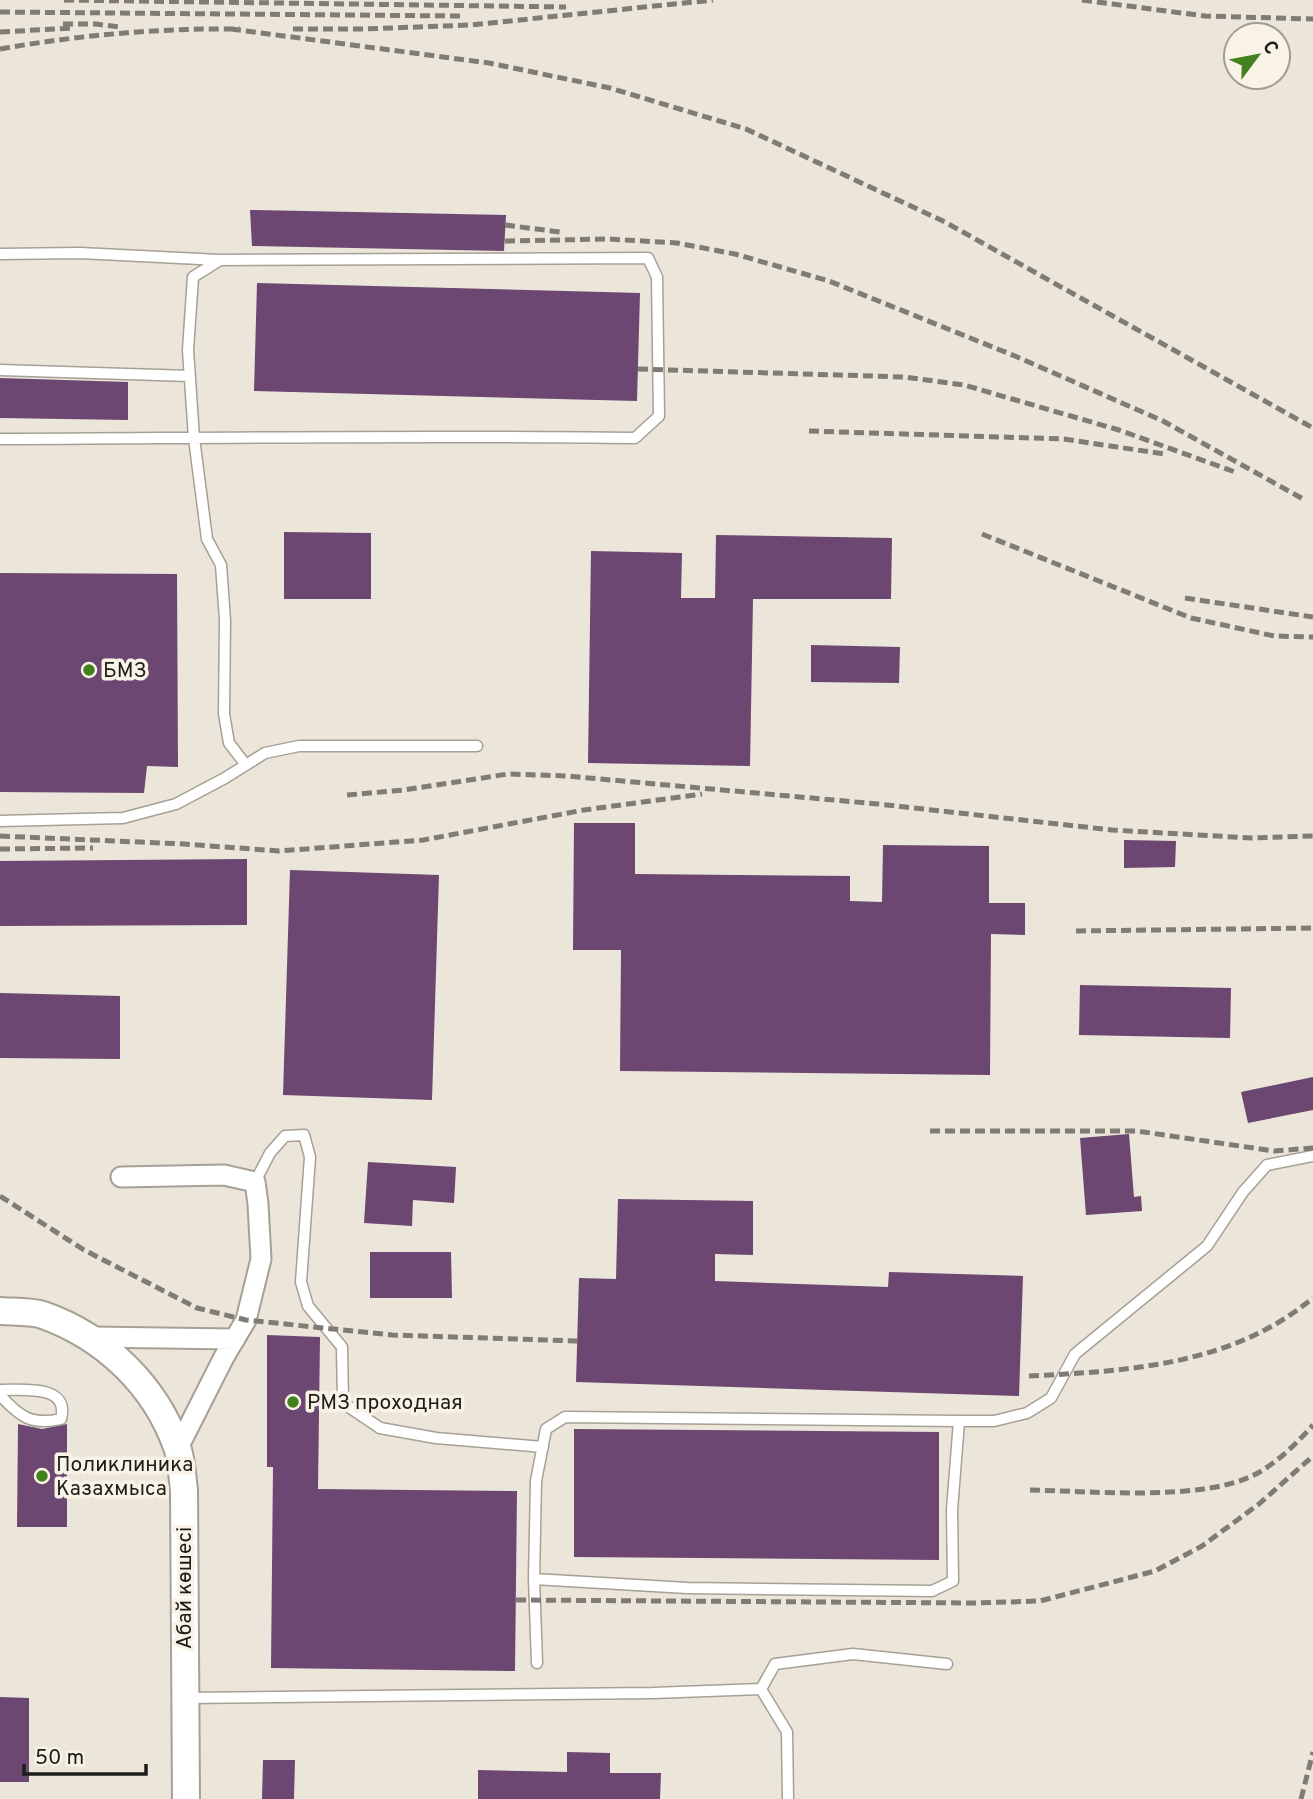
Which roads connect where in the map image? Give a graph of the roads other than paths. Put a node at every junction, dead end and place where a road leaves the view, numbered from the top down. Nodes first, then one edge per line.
1 (0, 254) edge
2 (220, 260) junction
3 (0, 370) edge
4 (190, 376) junction
5 (194, 438) junction
6 (0, 439) edge
7 (477, 746) dead end
8 (246, 765) junction
9 (0, 821) edge
10 (1313, 1156) edge
11 (121, 1177) dead end
12 (255, 1182) junction
13 (0, 1311) edge
14 (0, 1321) edge
15 (91, 1337) junction
16 (235, 1339) junction
17 (0, 1390) edge
18 (0, 1395) edge
19 (959, 1420) junction
20 (543, 1447) junction
21 (178, 1448) junction
22 (534, 1578) junction
23 (537, 1663) dead end
24 (947, 1664) dead end
25 (761, 1689) junction
26 (185, 1698) junction
27 (173, 1799) edge
28 (186, 1799) edge
29 (788, 1799) edge

1 - 2 lane
2 - 4 lane
2 - 5 lane
3 - 4 lane
4 - 5 lane
5 - 6 lane
5 - 8 lane
7 - 8 lane
8 - 9 lane
10 - 19 lane
11 - 12 street
12 - 16 street
12 - 20 lane
13 - 15 street, Абай көшесі
14 - 27 street, Абай көшесі
15 - 16 street
15 - 21 street, Абай көшесі
16 - 21 street
17 - 18 lane
19 - 20 lane
19 - 22 lane
20 - 22 lane
21 - 26 street, Абай көшесі
22 - 23 lane
24 - 25 lane
25 - 26 lane
25 - 29 lane
26 - 28 street, Абай көшесі

